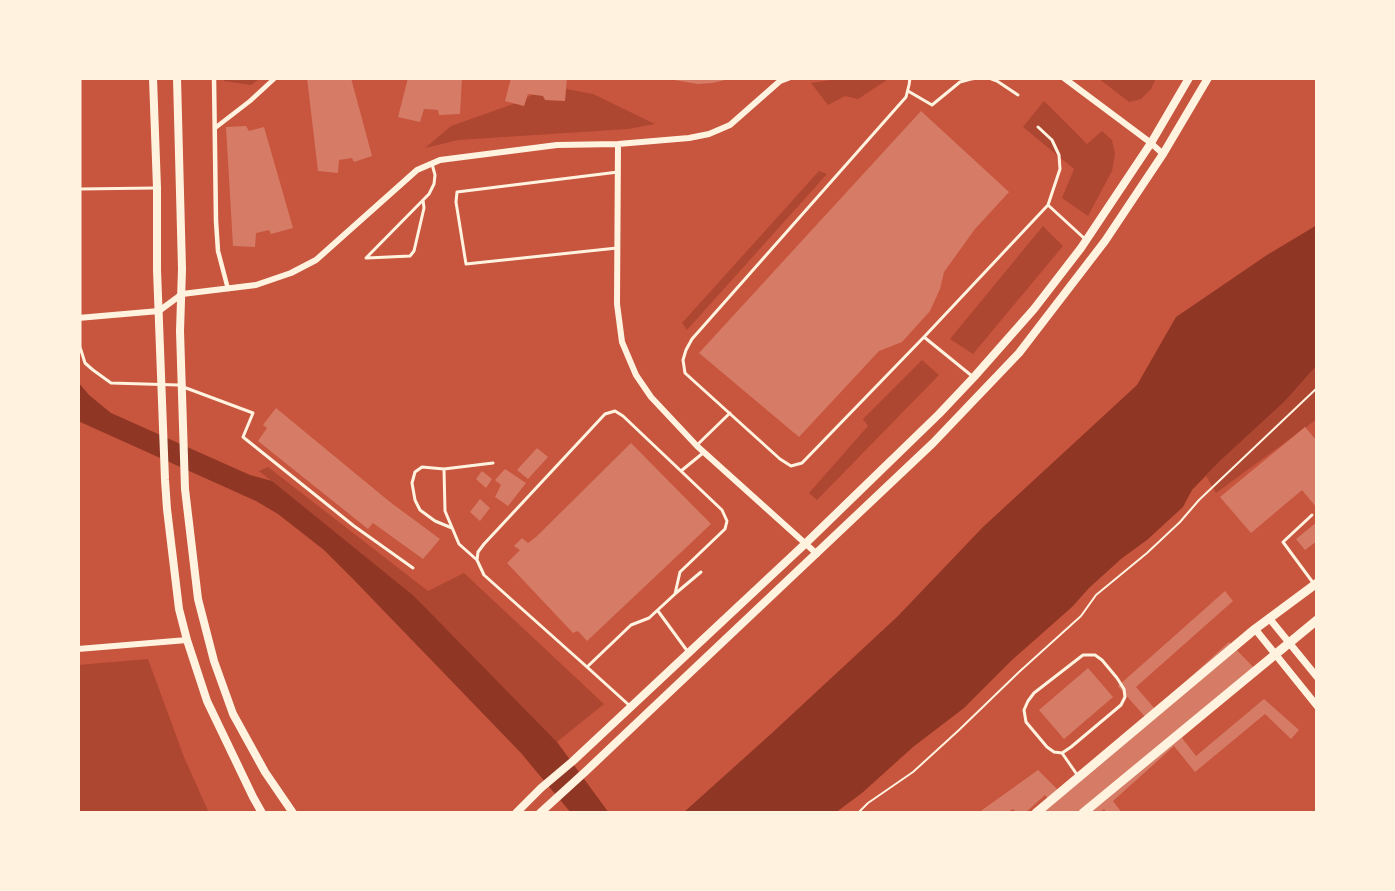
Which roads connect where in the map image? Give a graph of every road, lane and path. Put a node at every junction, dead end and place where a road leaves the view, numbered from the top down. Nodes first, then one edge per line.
1 (80, 78) edge
2 (153, 78) edge
3 (177, 78) edge
4 (214, 78) edge
5 (275, 78) edge
6 (788, 78) edge
7 (910, 78) edge
8 (978, 78) edge
9 (989, 78) edge
10 (1064, 78) edge
11 (1189, 78) edge
12 (1209, 78) edge
13 (908, 91) junction
14 (1018, 95) dead end
15 (1038, 127) dead end
16 (215, 128) junction
17 (1152, 143) junction
18 (618, 144) junction
19 (1163, 154) junction
20 (432, 164) junction
21 (618, 172) junction
22 (157, 188) junction
23 (80, 189) junction
24 (423, 200) junction
25 (1048, 205) junction
26 (1086, 241) junction
27 (617, 248) junction
28 (228, 289) junction
29 (182, 294) junction
30 (159, 311) junction
31 (78, 318) edge
32 (924, 337) junction
33 (974, 377) junction
34 (1317, 387) edge
35 (730, 413) junction
36 (697, 446) junction
37 (704, 452) junction
38 (493, 463) dead end
39 (444, 469) junction
40 (681, 471) junction
41 (1312, 515) dead end
42 (452, 528) junction
43 (806, 543) junction
44 (817, 554) junction
45 (477, 560) junction
46 (413, 568) dead end
47 (701, 572) dead end
48 (1316, 584) edge
49 (675, 594) junction
50 (658, 611) junction
51 (1269, 618) junction
52 (1317, 620) edge
53 (1255, 629) junction
54 (187, 640) junction
55 (1289, 643) junction
56 (78, 649) edge
57 (689, 653) junction
58 (1275, 655) junction
59 (587, 668) junction
60 (1317, 677) edge
61 (1317, 706) edge
62 (632, 707) junction
63 (1062, 753) junction
64 (1079, 777) junction
65 (262, 813) edge
66 (293, 813) edge
67 (516, 813) edge
68 (540, 813) edge
69 (858, 813) edge
70 (1036, 813) edge
71 (1083, 813) edge

1 - 23 lane
2 - 22 main road
3 - 29 main road
4 - 16 street
5 - 16 street
6 - 18 street
7 - 13 lane
8 - 13 lane
9 - 14 lane
10 - 17 street
11 - 17 main road
12 - 19 main road
13 - 35 lane
15 - 25 lane
16 - 28 street
17 - 19 street
17 - 26 main road
18 - 20 street
18 - 21 street
19 - 44 main road
20 - 24 lane
20 - 28 street
21 - 27 street
21 - 27 lane
22 - 23 lane
22 - 30 main road
23 - 46 lane
24 - 24 lane
25 - 26 lane
25 - 32 lane
26 - 33 main road
27 - 36 street
28 - 29 street
29 - 30 street
29 - 66 main road
30 - 31 street
30 - 54 main road
32 - 33 lane
32 - 35 lane
33 - 43 main road
34 - 69 path
35 - 36 lane
36 - 37 street
37 - 40 lane
37 - 43 street
38 - 39 lane
39 - 42 lane
39 - 42 lane
40 - 45 lane
40 - 49 lane
41 - 48 lane
42 - 45 lane
43 - 44 street
43 - 57 main road
44 - 68 main road
45 - 59 lane
47 - 49 lane
48 - 51 main road
49 - 50 lane
50 - 57 lane
50 - 59 lane
51 - 53 main road
51 - 55 street
52 - 55 main road
53 - 58 street
53 - 64 main road
54 - 56 street
54 - 65 main road
55 - 58 main road
55 - 60 street
57 - 62 main road
58 - 61 street
58 - 71 main road
59 - 62 lane
62 - 67 main road
63 - 63 lane
63 - 64 lane
64 - 70 main road

